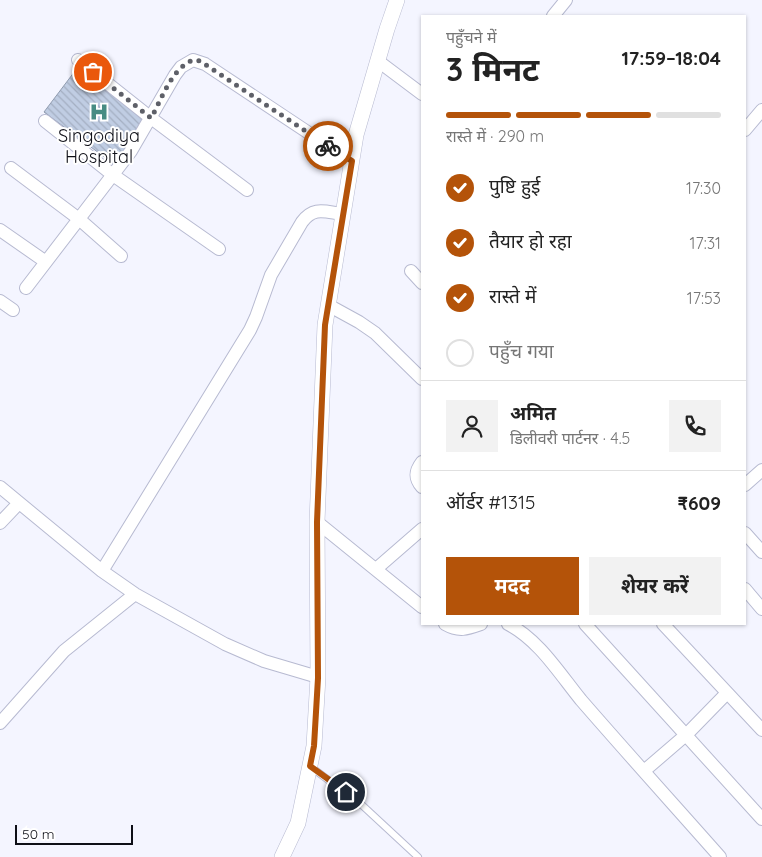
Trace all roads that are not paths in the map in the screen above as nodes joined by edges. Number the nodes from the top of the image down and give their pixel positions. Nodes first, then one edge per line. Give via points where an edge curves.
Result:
1 (398, 0) edge
2 (566, 0) edge
3 (554, 15) edge
4 (78, 60) dead end
5 (378, 61) junction
6 (421, 93) edge
7 (762, 110) edge
8 (151, 118) junction
9 (45, 121) dead end
10 (746, 129) edge
11 (352, 161) junction
12 (11, 168) dead end
13 (113, 175) junction
14 (247, 190) dead end
15 (343, 214) junction
16 (78, 219) junction
17 (0, 230) edge
18 (219, 249) dead end
19 (122, 256) dead end
20 (46, 262) junction
21 (411, 271) dead end
22 (421, 282) edge
23 (26, 288) dead end
24 (0, 301) edge
25 (328, 305) junction
26 (13, 310) dead end
27 (421, 378) edge
28 (421, 464) edge
29 (762, 470) edge
30 (746, 484) edge
31 (421, 486) edge
32 (0, 487) edge
33 (19, 503) junction
34 (317, 522) junction
35 (0, 523) edge
36 (421, 530) edge
37 (746, 534) edge
38 (762, 552) edge
39 (376, 569) junction
40 (102, 571) junction
41 (746, 591) edge
42 (135, 594) junction
43 (421, 606) edge
44 (762, 608) edge
45 (447, 625) edge
46 (478, 625) edge
47 (510, 625) edge
48 (587, 625) edge
49 (663, 625) edge
50 (318, 678) junction
51 (727, 694) junction
52 (0, 723) edge
53 (762, 730) edge
54 (687, 734) junction
55 (310, 766) junction
56 (644, 771) junction
57 (762, 819) edge
58 (282, 857) edge
59 (418, 857) edge
60 (720, 857) edge

1 - 5 street
2 - 3 street
4 - 8 street
5 - 6 street
5 - 11 street via 356,135
7 - 10 street
8 - 11 street via 181,67 193,60 200,61
8 - 13 street
8 - 14 street
9 - 13 street
11 - 15 street
12 - 16 street
13 - 16 street
13 - 18 street
15 - 25 street
15 - 40 street via 314,211 302,222 271,275 250,330
16 - 19 street
16 - 20 street
17 - 20 street
20 - 23 street
21 - 22 street
24 - 26 street
25 - 27 street via 375,333
25 - 34 street
28 - 31 street via 416,475
29 - 30 street
32 - 33 street
33 - 35 street
33 - 40 street
34 - 39 street
34 - 50 street
36 - 39 street
37 - 38 street
39 - 43 street
40 - 42 street
41 - 44 street
42 - 50 street via 226,644 264,661
42 - 52 street via 64,651
45 - 46 street via 462,630
47 - 56 street via 538,647
48 - 54 street
49 - 51 street
50 - 55 street
51 - 53 street
51 - 54 street
54 - 56 street
54 - 57 street
55 - 58 street via 298,823
55 - 59 lane via 363,806
56 - 60 street

